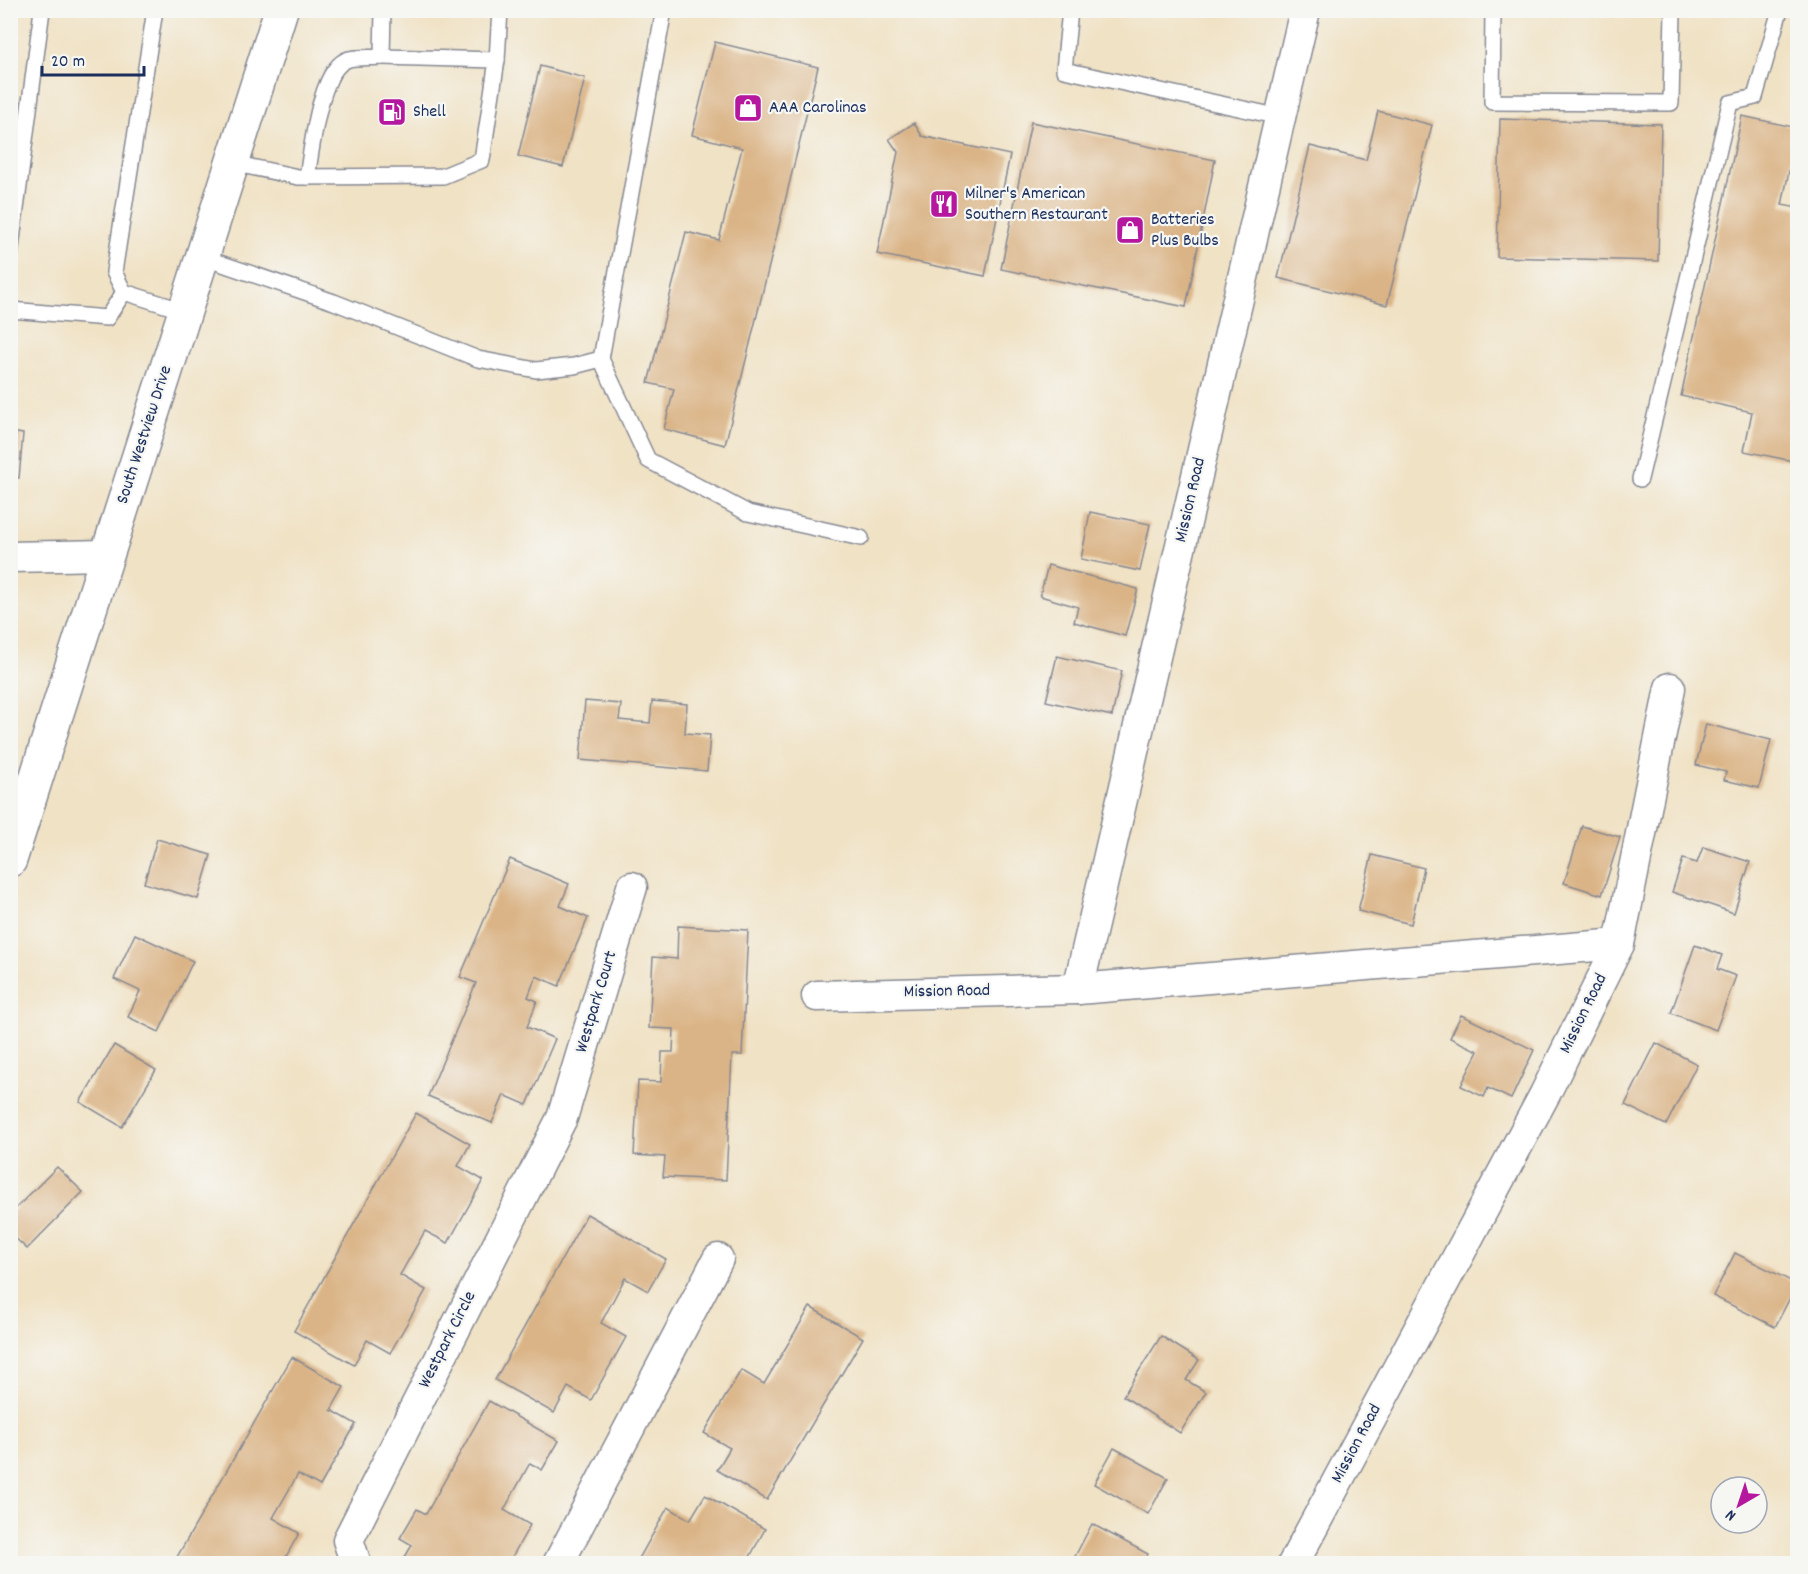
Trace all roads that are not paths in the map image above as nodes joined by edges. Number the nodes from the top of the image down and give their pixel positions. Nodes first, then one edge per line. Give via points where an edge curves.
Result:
1 (42, 10) edge
2 (155, 10) edge
3 (281, 10) edge
4 (383, 10) edge
5 (500, 10) edge
6 (664, 10) edge
7 (1070, 10) edge
8 (1305, 10) edge
9 (1494, 10) edge
10 (1673, 10) edge
11 (1780, 10) edge
12 (382, 57) junction
13 (497, 60) junction
14 (1280, 117) junction
15 (232, 163) junction
16 (307, 177) junction
17 (10, 255) edge
18 (202, 257) junction
19 (124, 292) junction
20 (10, 310) edge
21 (184, 311) junction
22 (601, 359) junction
23 (1640, 479) dead end
24 (861, 538) dead end
25 (107, 555) junction
26 (10, 557) edge
27 (1670, 688) dead end
28 (10, 860) edge
29 (632, 887) dead end
30 (1618, 944) junction
31 (1077, 989) junction
32 (817, 996) dead end
33 (562, 1118) joint
34 (718, 1258) dead end
35 (356, 1563) edge
36 (558, 1563) edge
37 (1293, 1563) edge

1 - 17 lane
2 - 19 lane via 114,273
3 - 15 street, South Westview Drive
4 - 12 lane
5 - 13 lane
6 - 22 lane
7 - 14 lane via 1064,70
8 - 14 street, Mission Road
9 - 10 lane via 1492,102 1647,103 1671,103
11 - 23 lane via 1755,97 1730,102
12 - 13 lane
12 - 16 lane via 347,59 331,73 323,94
13 - 16 lane via 482,160 443,176
14 - 31 street, Mission Road
15 - 16 lane
15 - 18 street, South Westview Drive
18 - 21 street, South Westview Drive
18 - 22 lane via 334,302 478,359 536,370
19 - 20 lane via 106,318
19 - 21 lane
21 - 25 street, South Westview Drive
22 - 24 lane via 648,460 748,513
25 - 26 street
25 - 28 street, South Westview Drive
27 - 30 street
29 - 33 street, Westpark Court
30 - 31 street, Mission Road
30 - 37 street, Mission Road via 1545,1094
31 - 32 street, Mission Road
33 - 35 street, Westpark Circle via 348,1540
34 - 36 street

